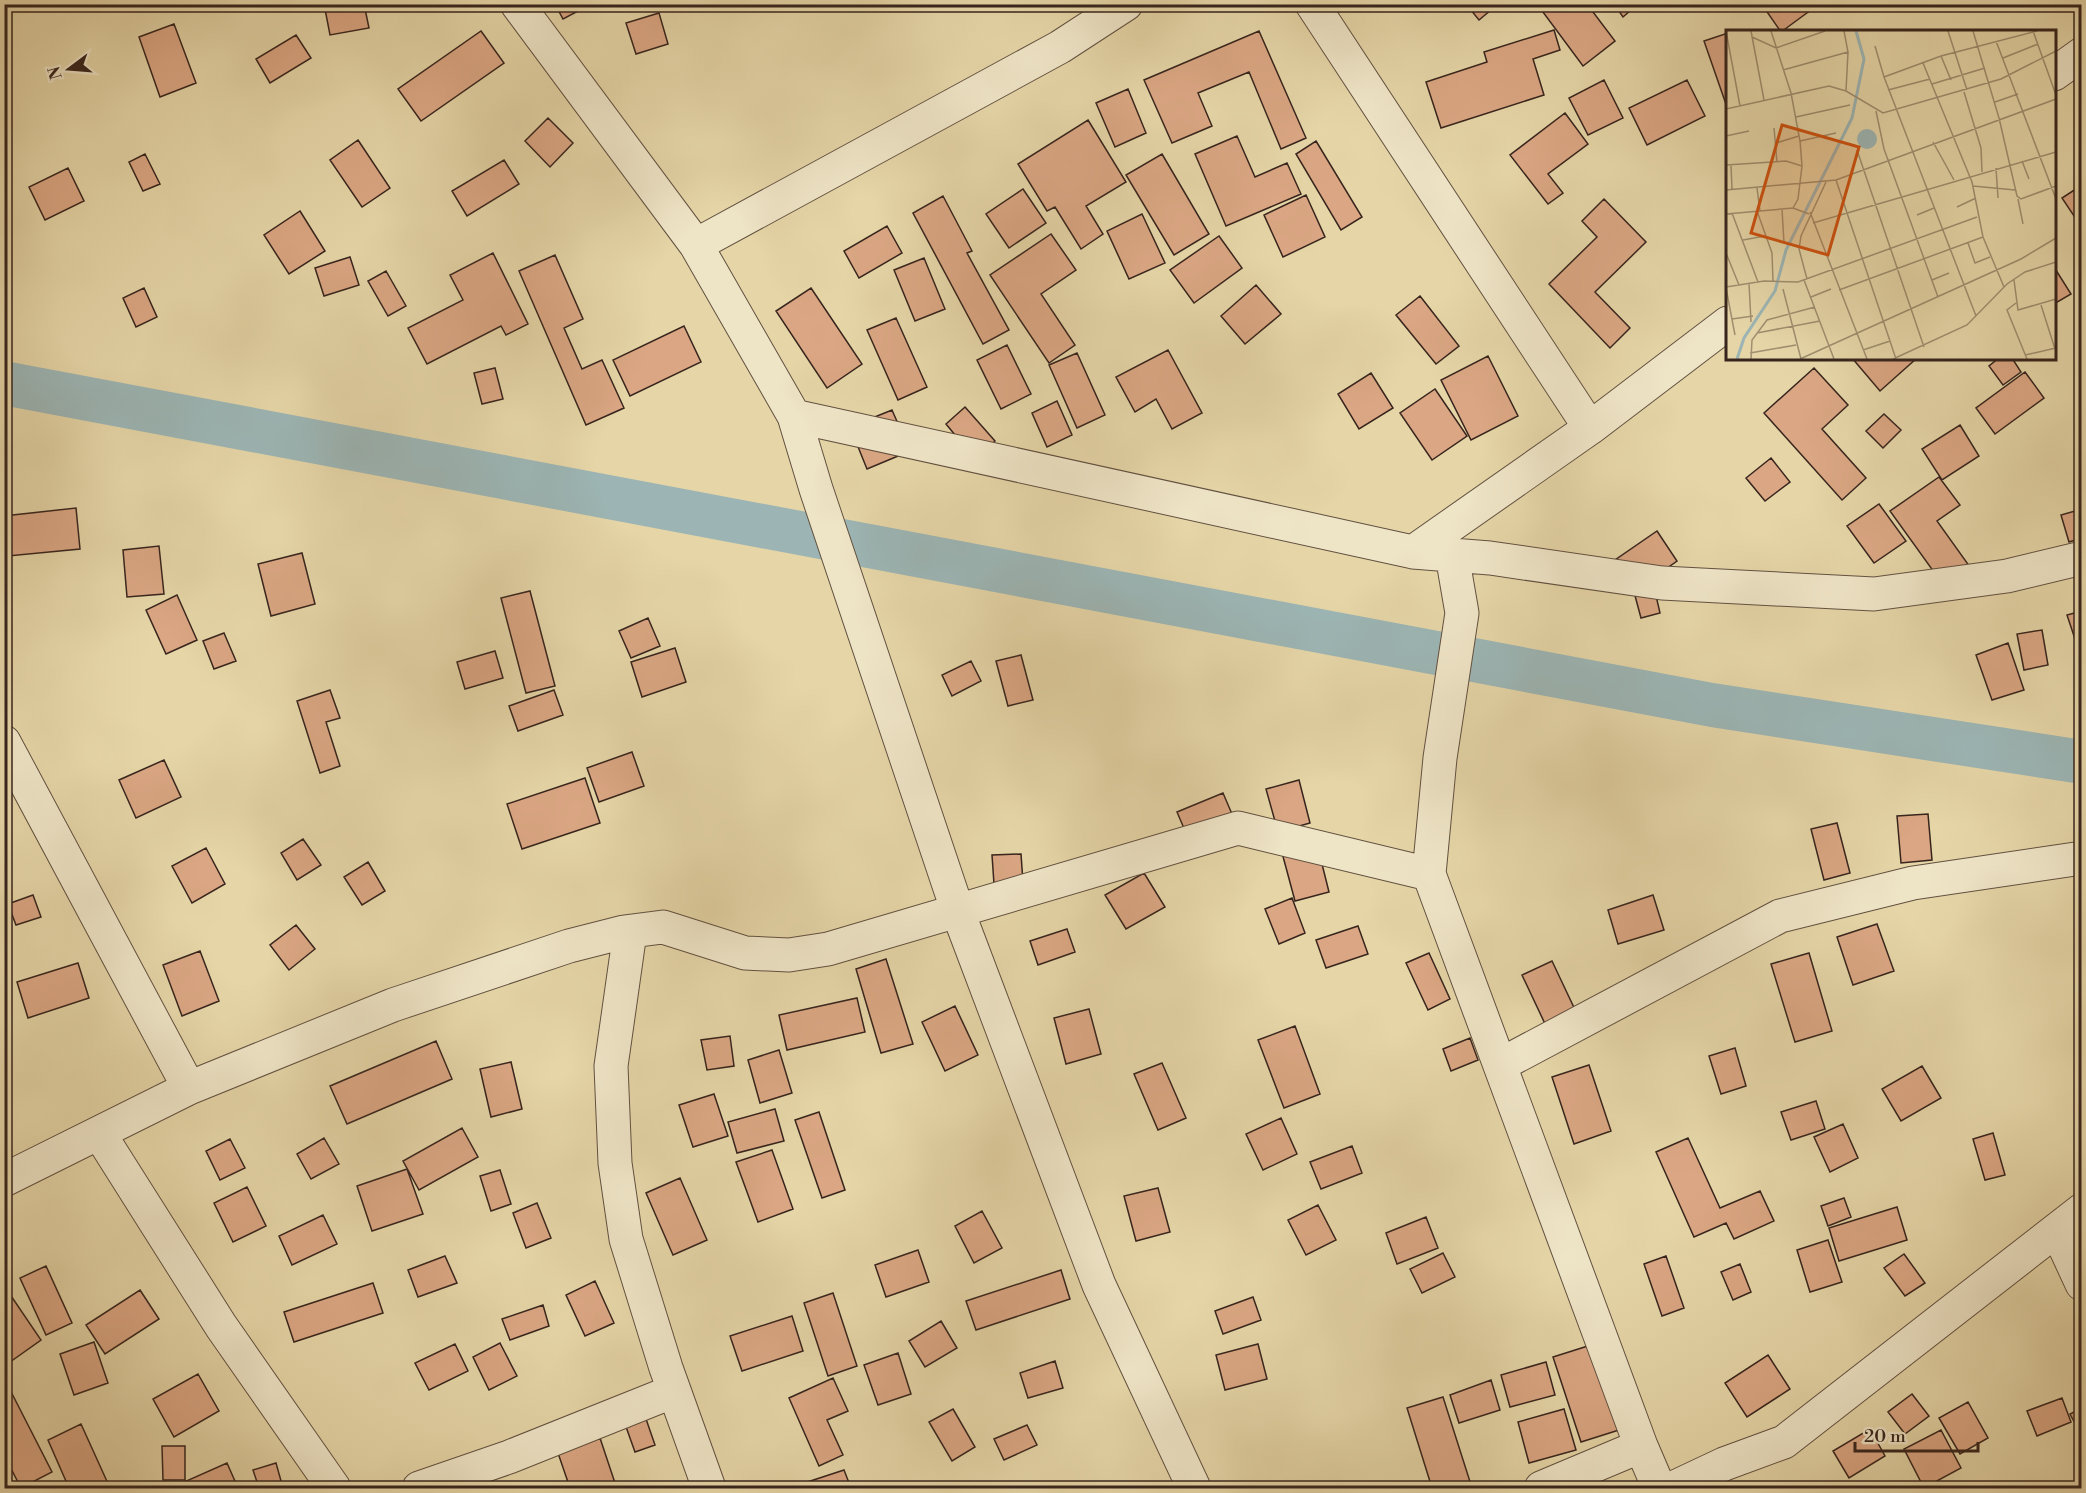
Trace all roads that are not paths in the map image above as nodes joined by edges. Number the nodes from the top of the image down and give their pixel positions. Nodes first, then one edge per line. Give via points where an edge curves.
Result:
1 (517, 4) edge
2 (1126, 4) edge
3 (1312, 4) edge
4 (2082, 54) edge
5 (2056, 73) edge
6 (696, 245) junction
7 (1726, 325) edge
8 (794, 416) junction
9 (1590, 428) junction
10 (1413, 552) junction
11 (1452, 555) junction
12 (2082, 558) edge
13 (4, 742) edge
14 (2082, 858) edge
15 (1429, 874) junction
16 (958, 912) junction
17 (630, 932) junction
18 (1500, 1065) junction
19 (189, 1088) junction
20 (99, 1132) junction
21 (4, 1180) edge
22 (2082, 1210) edge
23 (2057, 1230) junction
24 (2082, 1284) edge
25 (674, 1391) junction
26 (1641, 1446) junction
27 (334, 1488) edge
28 (419, 1488) edge
29 (709, 1488) edge
30 (1194, 1488) edge
31 (1541, 1488) edge
32 (1659, 1488) edge
33 (1673, 1488) edge

1 - 6 street
2 - 6 street via 1060,47
3 - 9 street
4 - 5 street
6 - 8 street
7 - 9 street
8 - 10 street
8 - 16 street
9 - 10 street
10 - 11 street
11 - 12 street via 1662,583 1874,594 2007,576
11 - 15 street via 1462,613 1440,759
13 - 19 street
14 - 18 street via 1913,883 1780,916
15 - 16 street via 1238,828
15 - 18 street
16 - 17 street via 828,949 789,956 745,953 663,927
16 - 30 street via 1099,1285
17 - 19 street via 569,946 393,1005
17 - 25 street via 611,1066 615,1163 626,1239
18 - 26 street
19 - 20 street
20 - 21 street
20 - 27 street via 221,1326
22 - 23 street
23 - 24 street
23 - 33 street via 1784,1442
25 - 28 street via 509,1457
25 - 29 street
26 - 31 street
26 - 32 street

